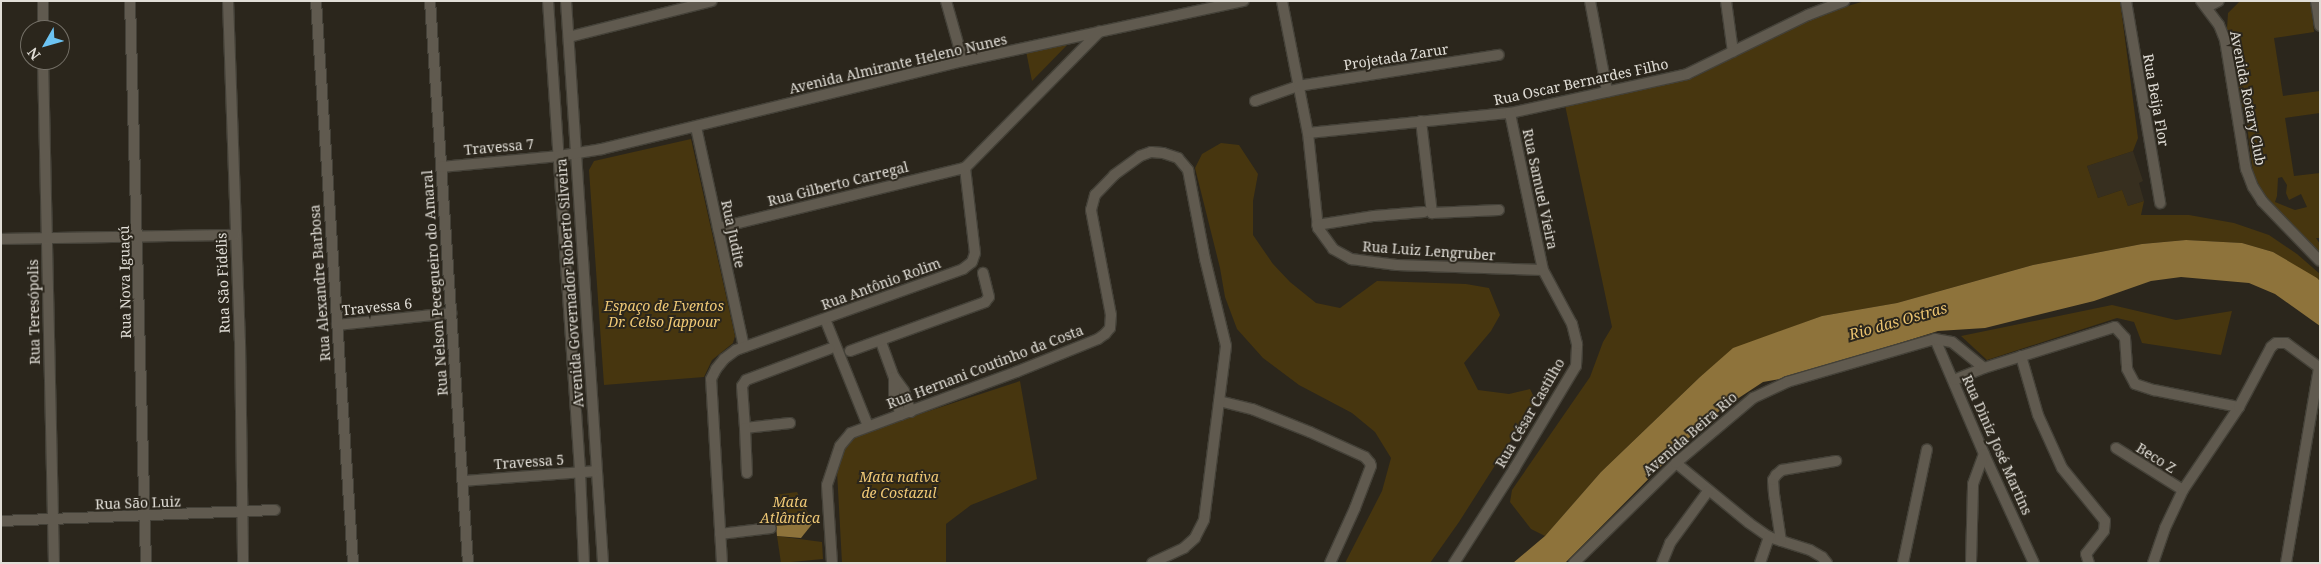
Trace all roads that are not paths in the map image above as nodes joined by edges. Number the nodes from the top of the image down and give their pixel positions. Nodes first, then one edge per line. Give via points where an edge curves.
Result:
1 (43, 1) edge
2 (130, 1) edge
3 (228, 1) edge
4 (316, 1) edge
5 (430, 1) edge
6 (548, 1) edge
7 (566, 1) edge
8 (712, 1) edge
9 (946, 1) edge
10 (1244, 1) edge
11 (1282, 1) edge
12 (1590, 1) edge
13 (1726, 1) edge
14 (1844, 1) edge
15 (2126, 1) edge
16 (2219, 1) edge
17 (2316, 1) edge
18 (2204, 4) edge
19 (43, 20) edge
20 (2320, 26) edge
21 (1100, 31) junction
22 (569, 37) junction
23 (1734, 52) junction
24 (1499, 55) dead end
25 (963, 61) junction
26 (44, 70) edge
27 (1298, 86) junction
28 (1607, 92) junction
29 (1255, 101) dead end
30 (1510, 113) junction
31 (1422, 121) junction
32 (696, 127) junction
33 (1308, 133) junction
34 (575, 154) junction
35 (559, 156) junction
36 (441, 167) junction
37 (966, 168) junction
38 (2160, 203) dead end
39 (1499, 210) dead end
40 (1424, 212) dead end
41 (1317, 225) junction
42 (718, 228) junction
43 (138, 235) junction
44 (235, 235) junction
45 (46, 238) junction
46 (1, 239) edge
47 (2320, 261) edge
48 (1543, 270) junction
49 (983, 273) dead end
50 (451, 313) junction
51 (825, 319) junction
52 (337, 326) junction
53 (1935, 339) junction
54 (880, 342) junction
55 (744, 347) junction
56 (829, 349) dead end
57 (850, 351) dead end
58 (2021, 356) junction
59 (2319, 367) edge
60 (1984, 368) junction
61 (1954, 380) junction
62 (1219, 402) junction
63 (2239, 407) junction
64 (906, 413) junction
65 (790, 423) dead end
66 (868, 426) junction
67 (745, 428) junction
68 (2116, 448) dead end
69 (1927, 449) dead end
70 (1984, 454) junction
71 (1676, 462) junction
72 (1836, 462) dead end
73 (596, 471) junction
74 (580, 472) junction
75 (747, 473) dead end
76 (463, 481) junction
77 (2183, 490) junction
78 (1708, 491) junction
79 (276, 510) dead end
80 (241, 512) junction
81 (144, 516) junction
82 (53, 520) junction
83 (1, 521) edge
84 (771, 528) dead end
85 (720, 534) junction
86 (1769, 537) junction
87 (1781, 541) junction
88 (54, 563) edge
89 (146, 563) edge
90 (244, 563) edge
91 (353, 563) edge
92 (468, 563) edge
93 (584, 563) edge
94 (603, 563) edge
95 (722, 563) edge
96 (832, 563) edge
97 (1152, 563) edge
98 (1330, 563) edge
99 (1454, 563) edge
100 (1574, 563) edge
101 (1662, 563) edge
102 (1760, 563) edge
103 (1827, 563) edge
104 (1903, 563) edge
105 (1971, 563) edge
106 (2034, 563) edge
107 (2089, 563) edge
108 (2153, 563) edge
109 (2286, 563) edge

1 - 19 street
2 - 43 street, Rua Nova Iguaçú
3 - 44 street, Rua São Fidélis
4 - 52 street, Rua Alexandre Barbosa
5 - 36 street, Rua Nelson Pecegueiro do Amaral
6 - 35 street, Avenida Governador Roberto Silveira
7 - 22 street, Avenida Governador Roberto Silveira
8 - 22 street
9 - 25 street
10 - 21 street, Avenida Almirante Heleno Nunes
11 - 27 street, Rua Luiz Lengruber
12 - 28 street
13 - 23 street
14 - 23 street, Rua Oscar Bernardes Filho
15 - 38 street, Rua Beija Flor
16 - 18 street
17 - 20 street
18 - 47 street, Avenida Rotary Club via 2225,40 2246,169 2253,187 2262,201
21 - 25 street, Avenida Almirante Heleno Nunes
21 - 37 street
22 - 34 street, Avenida Governador Roberto Silveira
23 - 28 street, Rua Oscar Bernardes Filho via 1687,74
24 - 27 street, Projetada Zarur
25 - 32 street, Avenida Almirante Heleno Nunes
26 - 45 street, Rua Teresópolis
27 - 29 street, Projetada Zarur
27 - 33 street, Rua Luiz Lengruber
28 - 30 street, Rua Oscar Bernardes Filho
30 - 31 street, Rua Oscar Bernardes Filho
30 - 48 street, Rua Samuel Vieira
31 - 33 street, Rua Oscar Bernardes Filho
31 - 39 street via 1432,213
32 - 34 street, Avenida Almirante Heleno Nunes
32 - 42 street, Rua Judite
33 - 41 street, Rua Luiz Lengruber
34 - 35 street, Avenida Almirante Heleno Nunes
34 - 73 street, Avenida Governador Roberto Silveira
35 - 36 street, Travessa 7
35 - 74 street, Avenida Governador Roberto Silveira
36 - 50 street, Rua Nelson Pecegueiro do Amaral
37 - 42 street, Rua Gilberto Carregal
37 - 51 street, Rua Antônio Rolim via 975,253 972,262 963,269
40 - 41 street
41 - 48 street, Rua Luiz Lengruber via 1324,240 1351,260 1433,268
42 - 55 street, Rua Judite
43 - 44 street
43 - 45 street
43 - 81 street, Rua Nova Iguaçú
44 - 80 street, Rua São Fidélis via 240,341
45 - 46 street
45 - 82 street, Rua Teresópolis
48 - 99 street, Rua César Castilho via 1572,324 1577,344 1576,366
49 - 54 street via 989,297 985,302
50 - 52 street, Travessa 6
50 - 76 street, Rua Nelson Pecegueiro do Amaral
51 - 55 street, Rua Antônio Rolim
51 - 66 street
52 - 91 street, Rua Alexandre Barbosa
53 - 60 street via 1952,342
53 - 61 street, Rua Diniz José Martins
53 - 71 street, Avenida Beira Rio via 1787,382 1753,398
54 - 57 street
54 - 64 street via 894,377 904,391
55 - 85 street, Rua Antônio Rolim via 724,359 711,380
56 - 67 street via 746,380 741,393
58 - 60 street
58 - 63 street via 2115,327 2125,338 2127,368 2136,384
58 - 107 street via 2038,416 2062,468 2104,521 2104,531 2086,554
59 - 63 street via 2286,343 2276,343
59 - 109 street
60 - 61 street
61 - 70 street, Rua Diniz José Martins
62 - 64 street, Rua Hernani Coutinho da Costa via 1226,346 1188,170 1178,158 1151,152 1114,175 1095,195 1090,210 1110,315 1110,328 1105,334
62 - 97 street, Rua Hernani Coutinho da Costa via 1204,520 1195,538 1184,548
62 - 98 street via 1252,409 1310,432 1364,456 1370,463 1355,508
63 - 77 street
64 - 66 street, Rua Hernani Coutinho da Costa
65 - 67 street
66 - 96 street, Rua Hernani Coutinho da Costa via 851,433 840,446 827,485
67 - 75 street
68 - 77 street, Beco Z
69 - 104 street
70 - 105 street via 1973,484
70 - 106 street, Rua Diniz José Martins
71 - 78 street
71 - 100 street, Avenida Beira Rio
72 - 87 street via 1782,470 1776,475 1774,494
73 - 74 street, Travessa 5
73 - 94 street, Avenida Governador Roberto Silveira
74 - 76 street, Travessa 5
74 - 93 street, Avenida Governador Roberto Silveira
76 - 92 street, Rua Nelson Pecegueiro do Amaral
77 - 108 street
78 - 86 street
78 - 101 street via 1670,543
79 - 80 street, Rua São Luiz
80 - 81 street, Rua São Luiz
80 - 90 street, Rua São Fidélis
81 - 82 street, Rua São Luiz
81 - 89 street, Rua Nova Iguaçú
82 - 83 street, Rua São Luiz
82 - 88 street, Rua Teresópolis
84 - 85 street
85 - 95 street, Rua Antônio Rolim
86 - 87 street
86 - 102 street
87 - 103 street via 1810,550

